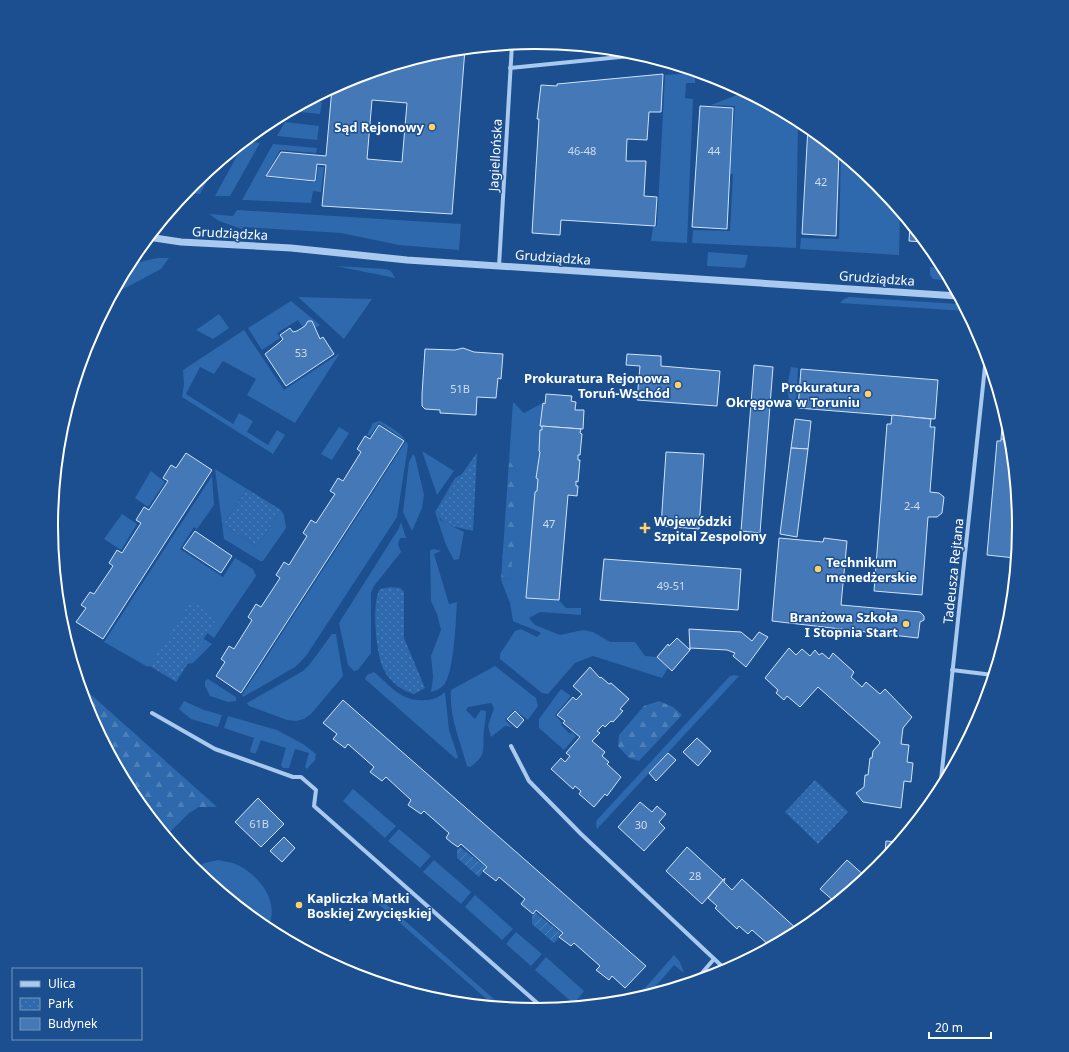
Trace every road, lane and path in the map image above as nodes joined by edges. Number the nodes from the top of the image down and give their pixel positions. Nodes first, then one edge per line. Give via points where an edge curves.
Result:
1 (512, 50) edge
2 (621, 57) edge
3 (510, 68) junction
4 (154, 239) edge
5 (499, 266) junction
6 (952, 296) edge
7 (985, 369) edge
8 (952, 670) junction
9 (987, 674) edge
10 (152, 713) dead end
11 (511, 746) dead end
12 (941, 775) edge
13 (714, 959) junction
14 (721, 965) edge
15 (702, 973) edge
16 (537, 1003) edge

1 - 3 street, Jagiellońska
2 - 3 street
3 - 5 street, Jagiellońska
4 - 5 street, Grudziądzka
5 - 6 street, Grudziądzka
7 - 8 street, Tadeusza Rejtana
8 - 9 street
8 - 12 street, Tadeusza Rejtana
10 - 16 street via 215,749 293,777 301,777 316,790 314,806
11 - 13 street via 529,781 581,834 681,925
13 - 14 street
13 - 15 street

